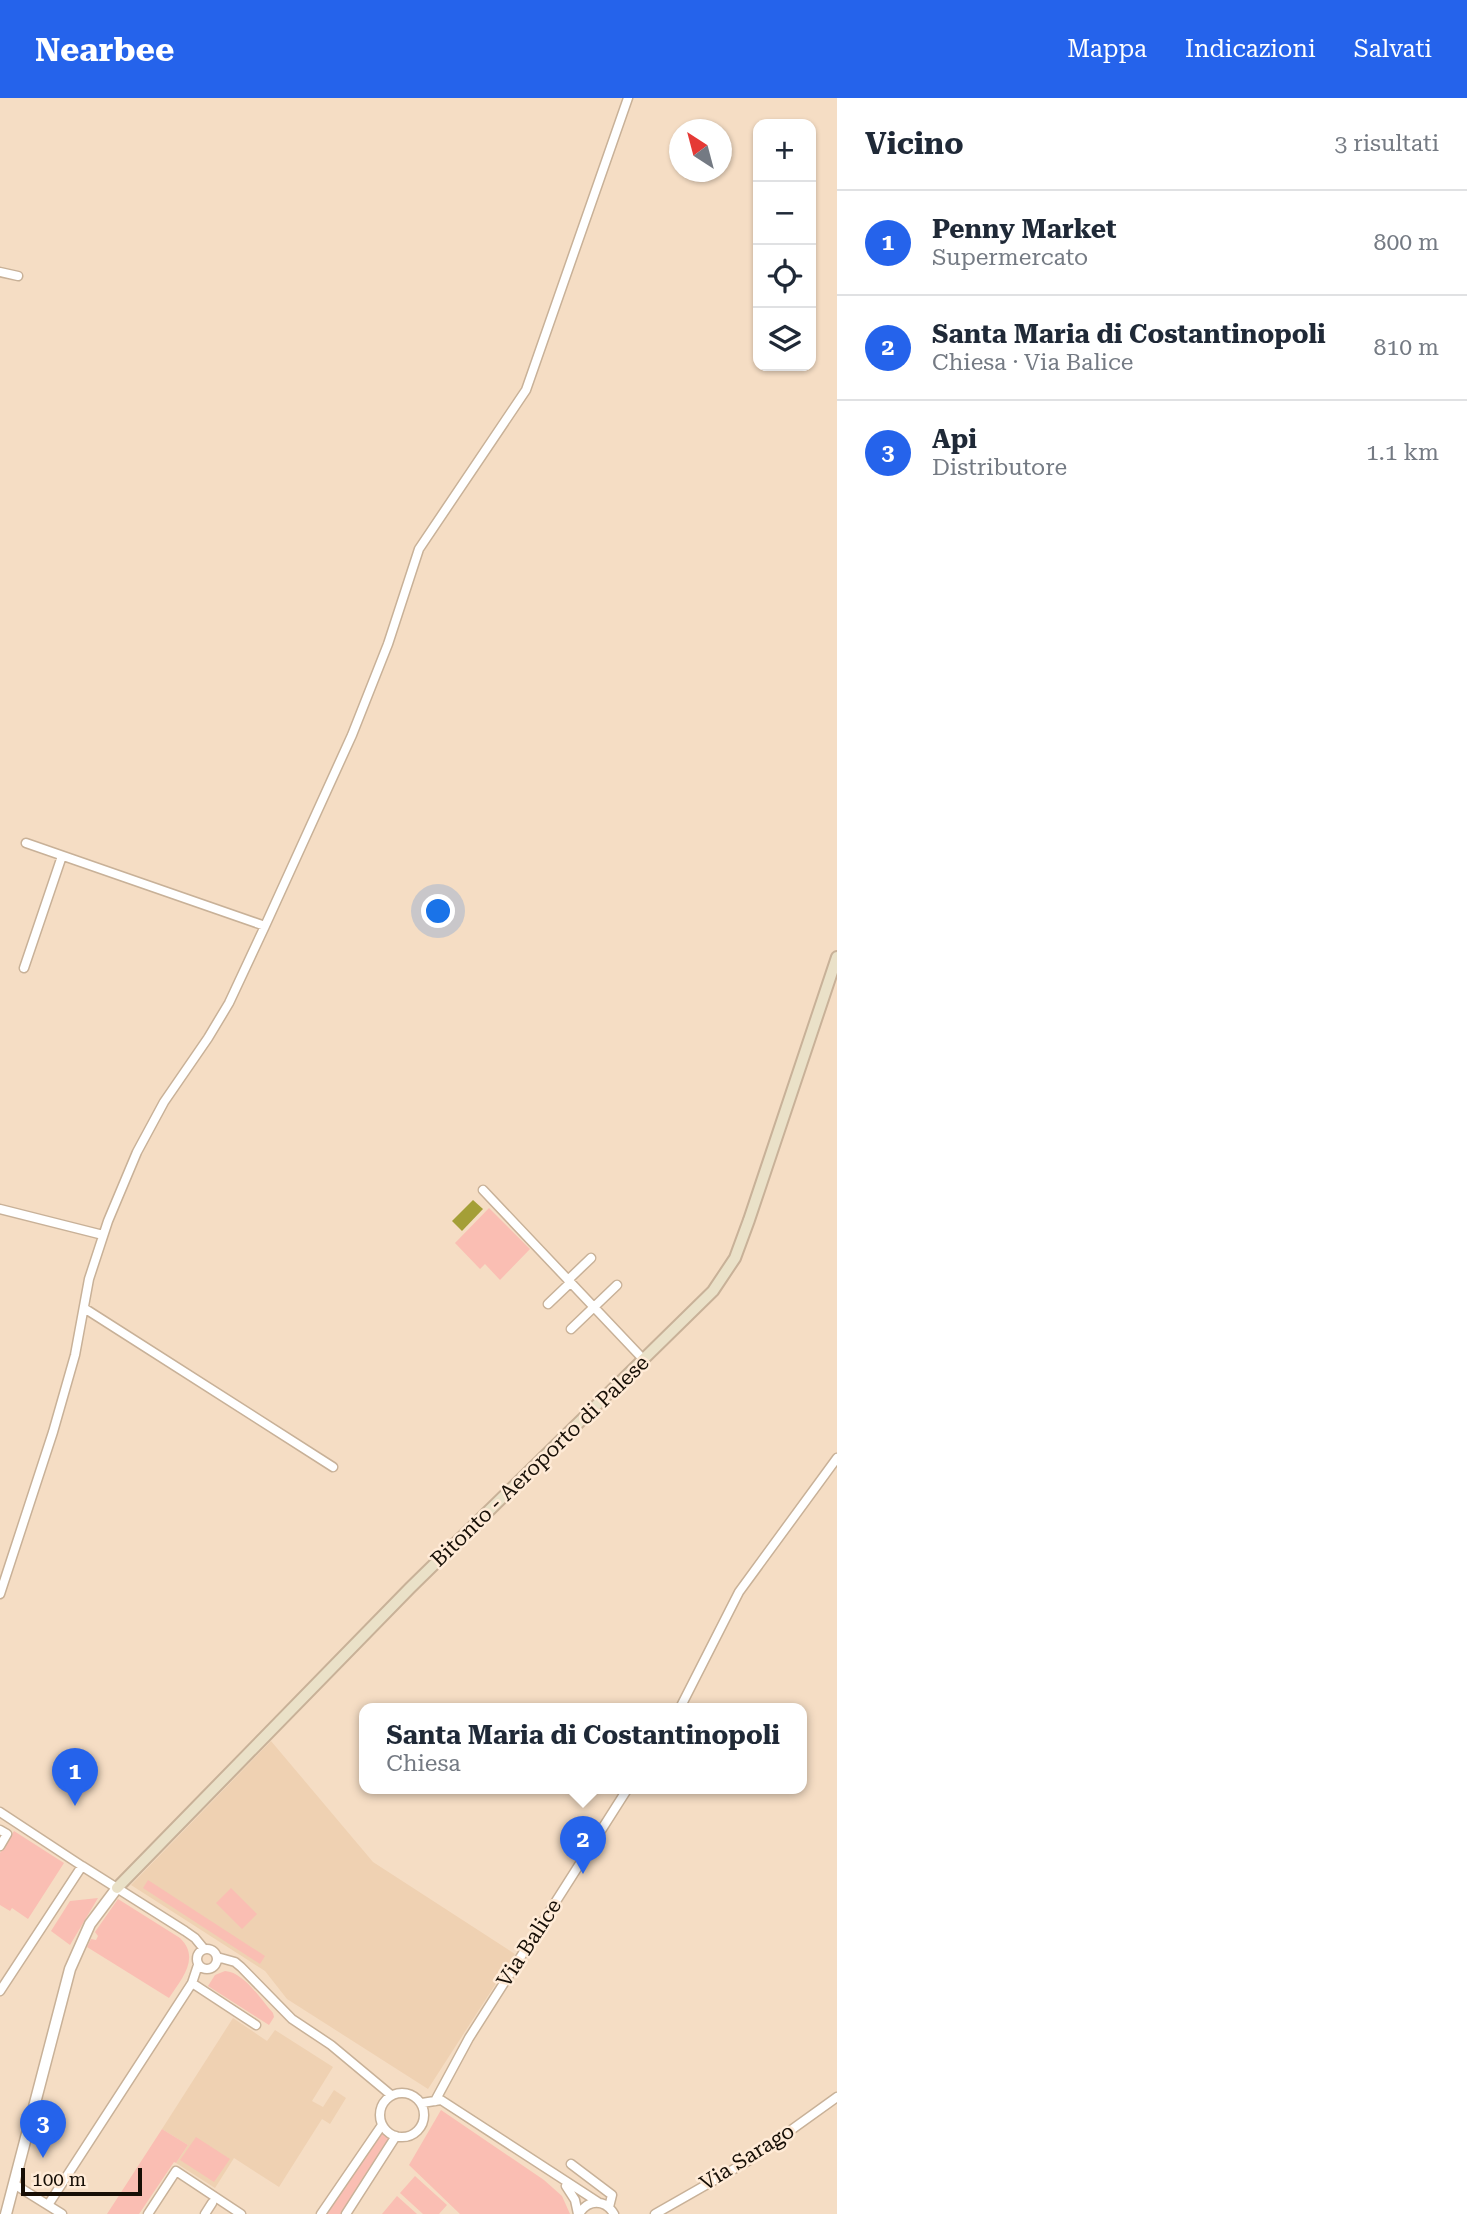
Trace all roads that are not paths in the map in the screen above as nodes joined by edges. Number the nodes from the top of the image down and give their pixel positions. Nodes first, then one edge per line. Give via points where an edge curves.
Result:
1 (628, 98) edge
2 (0, 272) edge
3 (18, 276) dead end
4 (26, 843) dead end
5 (62, 856) junction
6 (265, 926) junction
7 (837, 957) edge
8 (24, 968) dead end
9 (482, 1190) dead end
10 (0, 1209) edge
11 (103, 1235) junction
12 (591, 1258) dead end
13 (569, 1281) junction
14 (617, 1285) dead end
15 (548, 1304) dead end
16 (594, 1307) junction
17 (84, 1308) junction
18 (571, 1329) dead end
19 (644, 1360) junction
20 (837, 1458) edge
21 (333, 1467) dead end
22 (3, 1575) edge
23 (0, 1594) edge
24 (683, 1703) edge
25 (624, 1794) edge
26 (0, 1812) edge
27 (0, 1830) edge
28 (0, 1846) edge
29 (82, 1866) junction
30 (117, 1888) junction
31 (186, 1931) junction
32 (204, 1949) junction
33 (217, 1956) junction
34 (197, 1960) junction
35 (235, 1962) junction
36 (210, 1967) junction
37 (192, 1983) junction
38 (0, 1990) edge
39 (256, 2025) dead end
40 (391, 2095) junction
41 (837, 2097) edge
42 (435, 2101) junction
43 (422, 2103) dead end
44 (382, 2125) junction
45 (397, 2136) junction
46 (571, 2164) dead end
47 (562, 2181) junction
48 (14, 2184) junction
49 (597, 2202) junction
50 (212, 2203) dead end
51 (48, 2205) junction
52 (613, 2212) edge
53 (151, 2213) edge
54 (6, 2214) edge
55 (62, 2214) edge
56 (205, 2214) edge
57 (241, 2214) edge
58 (321, 2214) edge
59 (346, 2214) edge
60 (578, 2214) edge
61 (654, 2214) edge

1 - 6 street via 526,390 419,549 352,735
2 - 3 street
4 - 5 street
5 - 6 street
5 - 8 street
6 - 11 street via 229,1003 136,1152
7 - 19 main road, Bitonto - Aeroporto di Palese via 735,1258 712,1291
9 - 13 street
10 - 11 street
11 - 17 street
12 - 13 street
13 - 15 street
13 - 16 street
14 - 16 street
16 - 18 street
16 - 19 street
17 - 21 street
17 - 22 street via 53,1432
19 - 30 main road, Bitonto - Aeroporto di Palese via 410,1588
20 - 24 street via 739,1592
22 - 23 street
25 - 42 street, Via Balice via 469,2038
26 - 29 street
27 - 28 street via 7,1835
29 - 30 street
29 - 38 street
30 - 31 street
30 - 48 street via 90,1924 70,1969
31 - 32 street
31 - 34 street
32 - 33 street
32 - 34 street
33 - 35 street
33 - 36 street
34 - 36 street
34 - 37 street
35 - 36 street
35 - 40 street via 292,2019
36 - 37 street
37 - 39 street
37 - 51 street
40 - 44 street via 381,2108
40 - 45 street via 413,2096 423,2112 417,2130
41 - 61 street, Via Sarago via 748,2161
42 - 43 street
42 - 47 street via 441,2100
44 - 45 street
44 - 58 street
45 - 59 street
46 - 52 street via 612,2195
47 - 49 street
47 - 60 street
48 - 51 street
48 - 54 street
49 - 52 street
49 - 60 street
50 - 56 street
51 - 55 street
53 - 57 street via 176,2171

